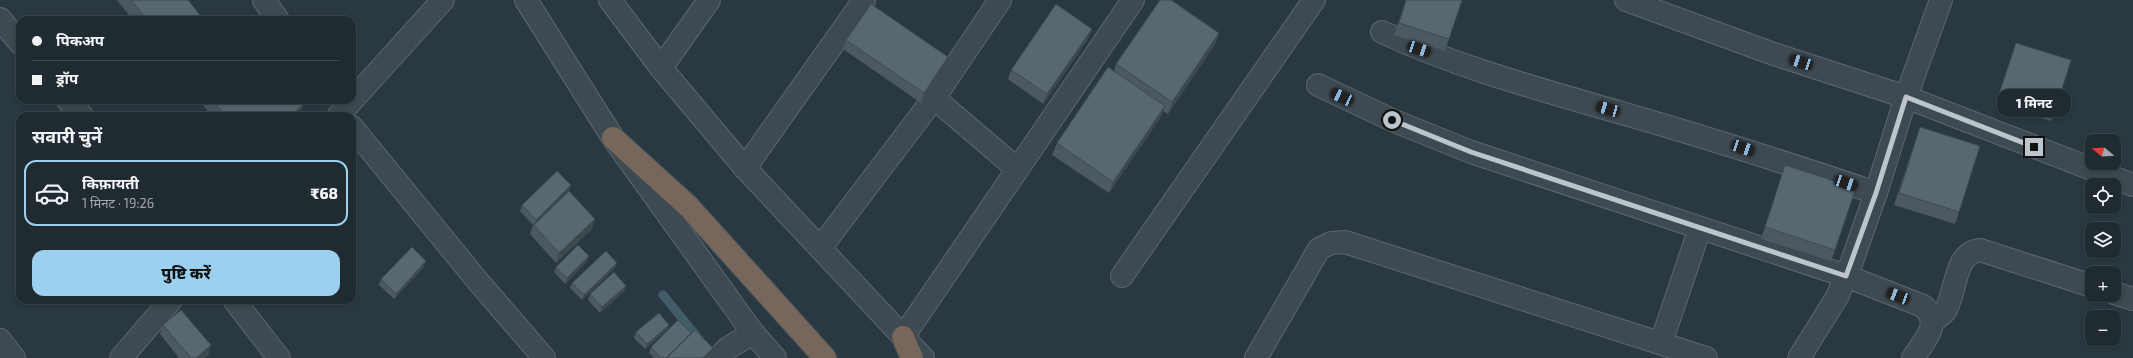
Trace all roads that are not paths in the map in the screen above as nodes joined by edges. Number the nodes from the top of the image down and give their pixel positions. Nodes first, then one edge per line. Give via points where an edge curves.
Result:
1 (264, 0) edge
2 (443, 0) edge
3 (526, 0) edge
4 (610, 0) edge
5 (709, 0) edge
6 (864, 0) edge
7 (1000, 0) edge
8 (1133, 0) edge
9 (1314, 0) edge
10 (1626, 0) edge
11 (1941, 0) edge
12 (275, 16) edge
13 (0, 19) edge
14 (1382, 32) dead end
15 (16, 38) edge
16 (661, 68) junction
17 (1318, 86) dead end
18 (356, 97) edge
19 (1906, 97) junction
20 (934, 98) junction
21 (72, 104) edge
22 (350, 104) edge
23 (78, 112) edge
24 (343, 112) edge
25 (356, 132) edge
26 (613, 138) junction
27 (745, 168) junction
28 (1017, 169) junction
29 (2133, 185) edge
30 (1876, 193) junction
31 (1700, 228) junction
32 (821, 247) junction
33 (1122, 276) dead end
34 (1846, 276) junction
35 (2085, 284) edge
36 (2121, 295) edge
37 (2133, 299) edge
38 (168, 304) edge
39 (237, 304) edge
40 (1933, 321) junction
41 (753, 333) junction
42 (903, 337) junction
43 (0, 340) edge
44 (1661, 343) junction
45 (723, 353) edge
46 (14, 358) edge
47 (121, 358) edge
48 (279, 358) edge
49 (544, 358) edge
50 (775, 358) edge
51 (825, 358) edge
52 (912, 358) edge
53 (923, 358) edge
54 (1256, 358) edge
55 (1706, 358) edge
56 (1799, 358) edge
57 (1914, 358) edge

1 - 12 street
2 - 18 street
3 - 26 street
4 - 16 street
5 - 16 street
6 - 27 street
7 - 20 street
8 - 28 street
9 - 33 street
10 - 19 street
11 - 19 street
13 - 15 street
14 - 30 street via 1419,49 1532,86 1743,148
16 - 27 street
17 - 31 street via 1471,152
19 - 29 street
19 - 30 street
20 - 28 street
20 - 32 street
21 - 23 street
22 - 24 street
25 - 49 street
26 - 41 street
26 - 51 highway via 689,206
27 - 32 street
28 - 42 street
30 - 34 street
31 - 34 street
31 - 44 street
32 - 42 street
34 - 40 street via 1923,306 1930,312
34 - 56 street via 1838,297
35 - 40 street via 1980,250 1972,251 1965,256 1944,312
36 - 37 street
38 - 47 street
39 - 48 street
40 - 57 street
41 - 45 street
41 - 50 street
42 - 52 highway
42 - 53 street
43 - 46 street
44 - 54 street via 1345,242 1331,243 1319,249
44 - 55 street

